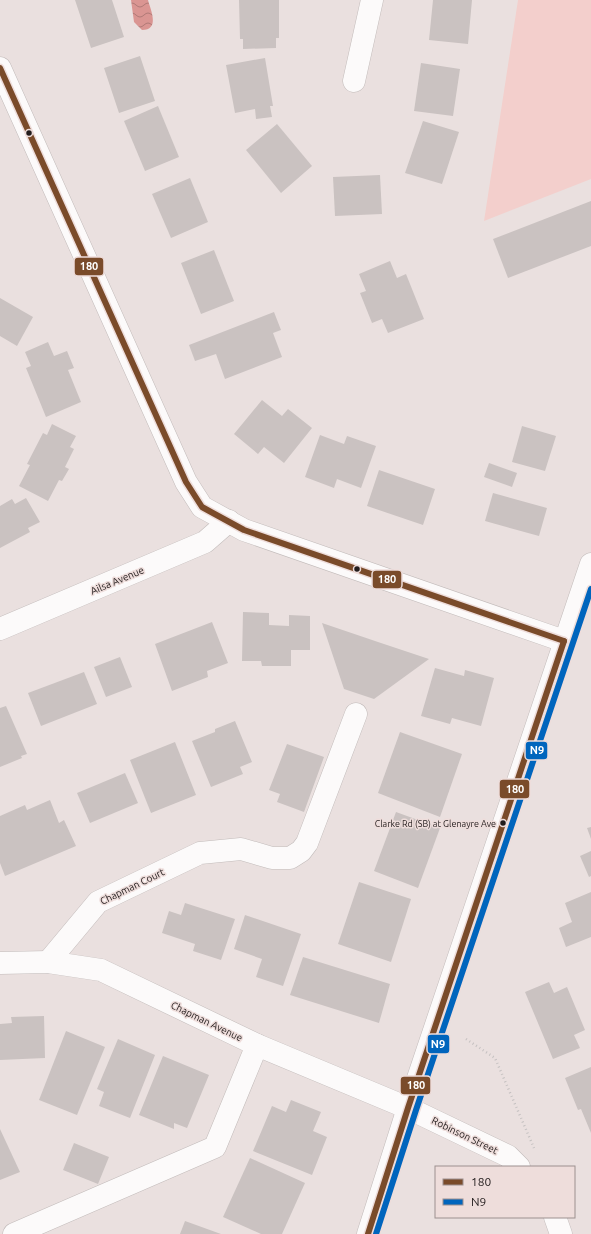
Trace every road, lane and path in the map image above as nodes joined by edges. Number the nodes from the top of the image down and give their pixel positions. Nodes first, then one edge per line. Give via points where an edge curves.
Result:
1 (372, 0) edge
2 (0, 68) edge
3 (354, 81) dead end
4 (229, 521) junction
5 (591, 564) edge
6 (0, 629) edge
7 (564, 641) junction
8 (356, 714) dead end
9 (48, 962) junction
10 (0, 963) edge
11 (466, 1039) dead end
12 (258, 1045) junction
13 (408, 1108) junction
14 (535, 1150) dead end
15 (518, 1166) edge
16 (555, 1218) edge
17 (14, 1234) edge
18 (368, 1234) edge
19 (561, 1234) edge

1 - 3 street
2 - 4 street via 186,482 202,507
4 - 6 street, Ailsa Avenue via 205,542
4 - 7 street via 244,530
5 - 7 street
7 - 13 street
8 - 9 street, Chapman Court via 307,843 301,851 290,858 278,858 240,849 200,853 98,902
9 - 10 street, Chapman Avenue
9 - 12 street, Chapman Avenue via 101,970
11 - 14 path via 496,1058
12 - 13 street, Chapman Avenue
12 - 17 street via 215,1147
13 - 15 street, Robinson Street via 508,1156
13 - 18 street
16 - 19 street

